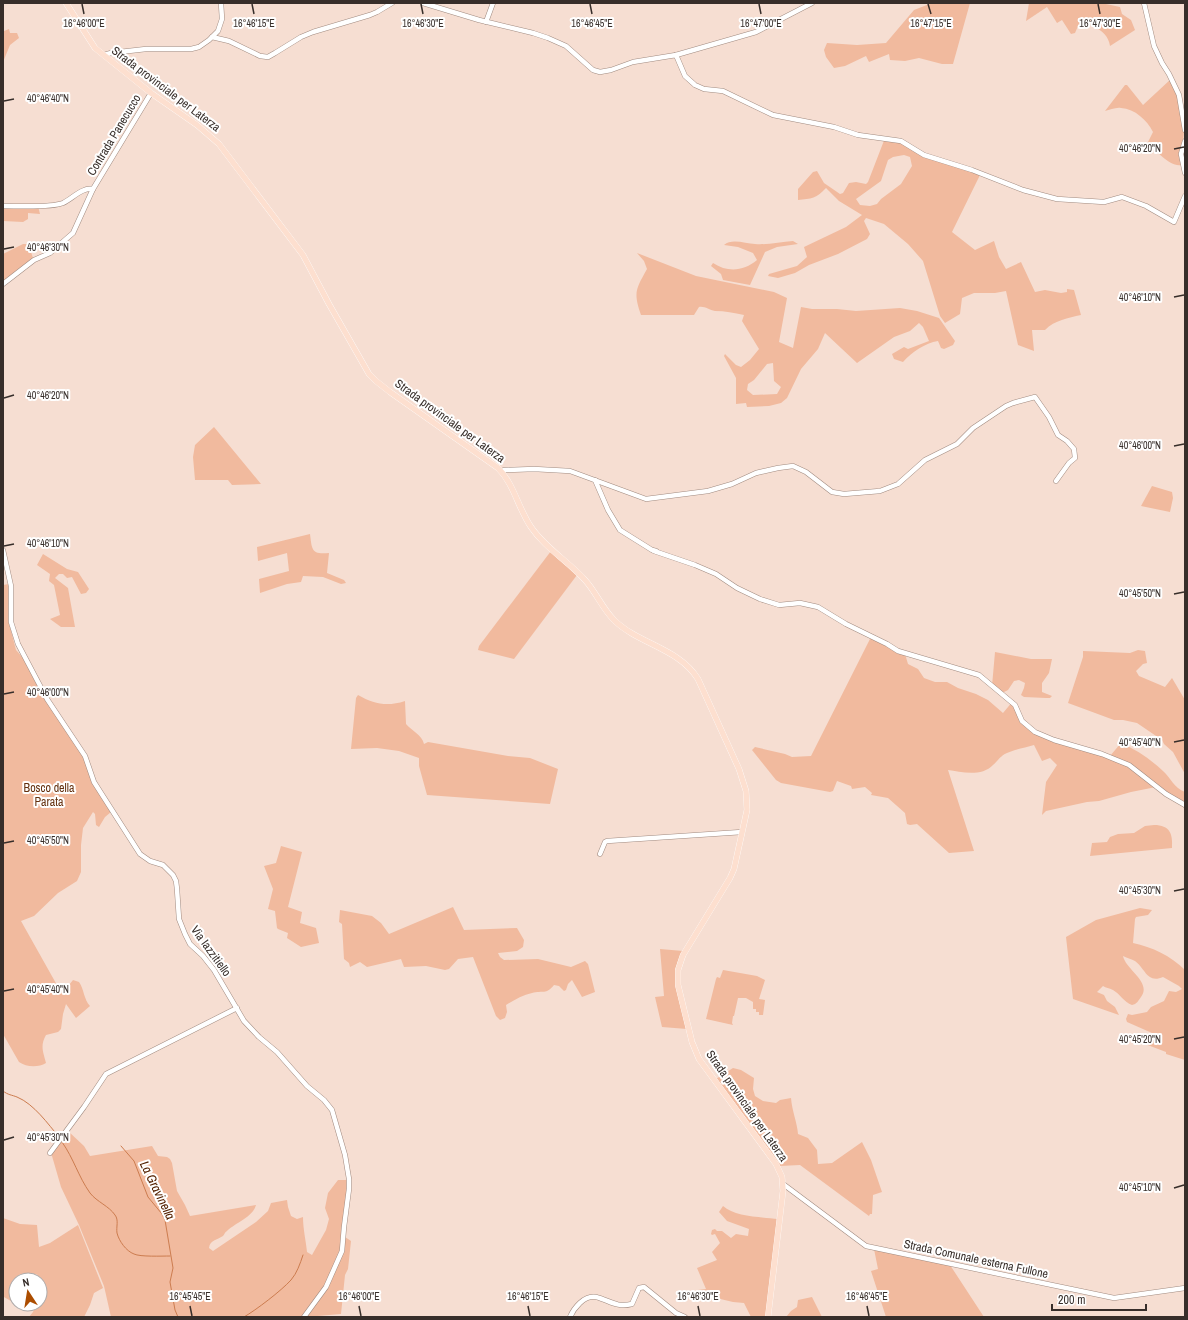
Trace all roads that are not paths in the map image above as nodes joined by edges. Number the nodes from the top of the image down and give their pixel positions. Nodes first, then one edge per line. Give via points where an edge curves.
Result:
1 (66, 3) edge
2 (221, 3) edge
3 (392, 3) edge
4 (423, 3) edge
5 (494, 3) edge
6 (812, 3) edge
7 (1144, 3) edge
8 (486, 22) junction
9 (212, 37) junction
10 (676, 54) junction
11 (104, 56) junction
12 (151, 93) junction
13 (1185, 130) edge
14 (1185, 141) edge
15 (1185, 173) edge
16 (93, 189) junction
17 (1185, 196) edge
18 (3, 206) edge
19 (3, 284) edge
20 (501, 471) junction
21 (595, 480) junction
22 (1056, 481) dead end
23 (3, 550) edge
24 (1185, 805) edge
25 (742, 832) junction
26 (600, 854) dead end
27 (237, 1008) junction
28 (50, 1153) dead end
29 (783, 1184) junction
30 (1185, 1288) edge
31 (304, 1317) edge
32 (570, 1317) edge
33 (685, 1317) edge
34 (768, 1317) edge

1 - 11 main road, Strada provinciale per Laterza via 92,44
2 - 9 street via 221,23
3 - 9 street via 370,15 301,37 268,57
4 - 8 street
5 - 8 street
6 - 10 street via 756,32
7 - 13 street via 1154,46 1179,95
8 - 10 street via 548,38 566,46 593,70 600,72
9 - 11 street via 194,49 146,49
10 - 17 street via 685,76 704,89 724,91 773,115 858,135 901,141 924,155 1023,190 1057,199 1104,202 1122,197 1146,206 1174,222
11 - 12 main road, Strada provinciale per Laterza
12 - 16 street, Contrada Panecucco
12 - 20 main road, Strada provinciale per Laterza via 198,125 219,144 302,255 373,378
14 - 15 street via 1181,156
16 - 18 street, Contrada Panecucco via 82,191 64,203 55,205
16 - 19 street via 73,233 50,253 34,260
20 - 21 street via 560,470
20 - 25 main road, Strada provinciale per Laterza via 532,528 586,582 614,620 628,631 678,658 694,672 744,782 747,804
21 - 22 street via 642,499 654,499 708,491 756,473 793,466 806,472 832,492 844,494 880,491 898,484 928,458 957,444 973,428 1006,406 1035,397 1058,435 1074,450 1075,458
21 - 24 street via 620,530 656,551 716,574 760,599 779,605 796,603 818,607 898,651 979,675 1016,706 1022,721 1035,732 1129,765 1166,794
23 - 27 street, Via Iazzitiello via 11,586 11,622 23,655 47,699 85,756 94,782 140,854 150,861 163,865 173,875 176,881 179,919 185,934 190,944 214,970
25 - 26 street via 607,841
25 - 29 main road, Strada provinciale per Laterza via 732,873 679,963 677,978 692,1042 699,1058 776,1164
27 - 28 street via 106,1074
27 - 31 street, Via Iazzitiello via 254,1032 328,1104 332,1110 344,1155 349,1189 342,1251 326,1287
29 - 30 street, Strada Comunale esterna Fullone via 866,1246 1114,1298
29 - 34 main road, Strada provinciale per Laterza
32 - 33 street via 573,1310 589,1298 595,1297 625,1306 632,1304 639,1288 644,1287 676,1313

